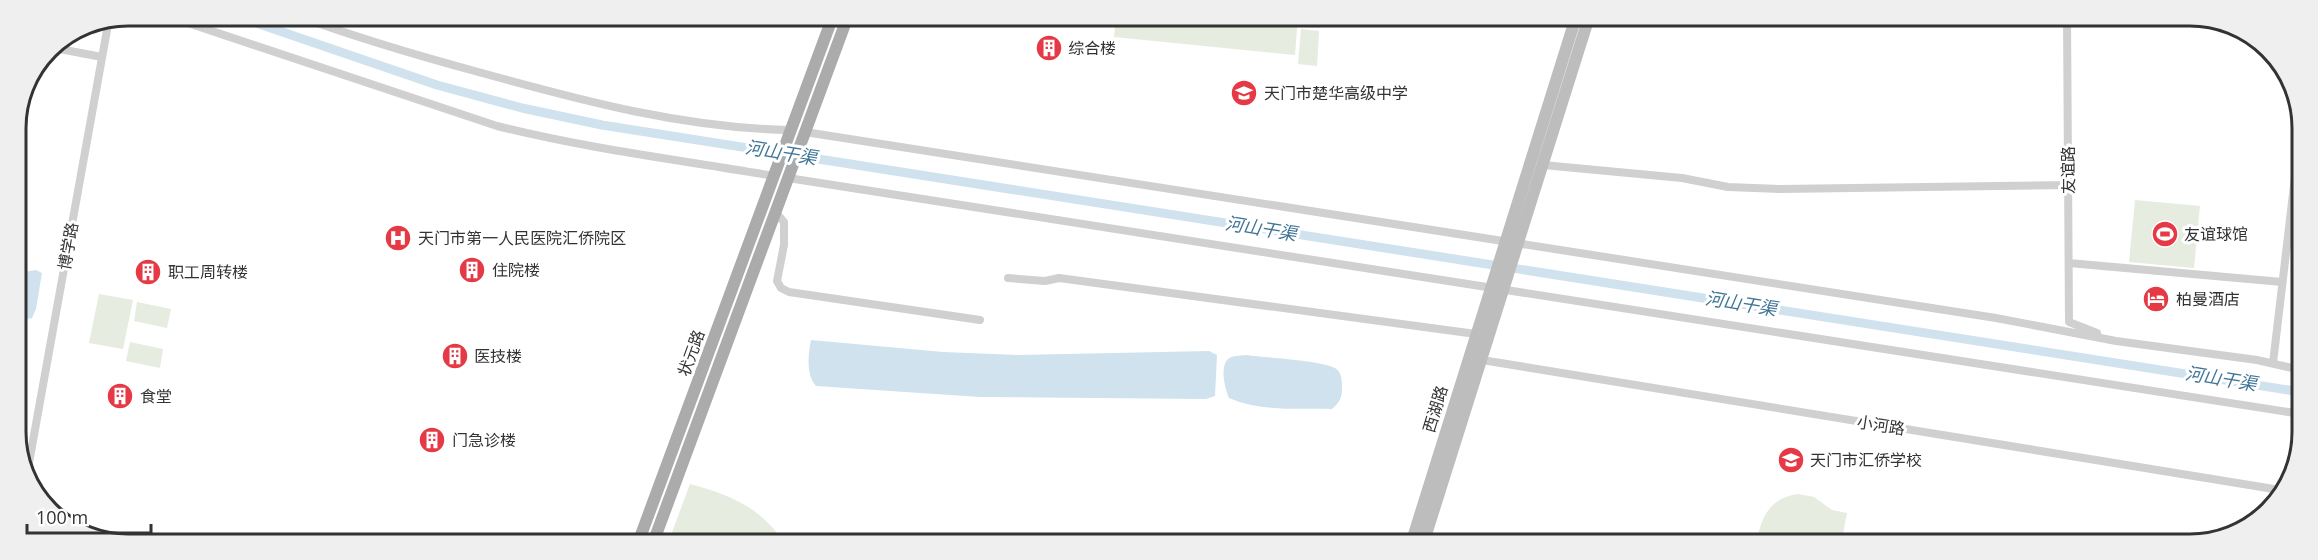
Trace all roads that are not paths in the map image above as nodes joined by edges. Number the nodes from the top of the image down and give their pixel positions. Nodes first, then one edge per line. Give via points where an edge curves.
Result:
1 (197, 26) edge
2 (327, 26) edge
3 (829, 26) edge
4 (844, 26) edge
5 (1573, 26) edge
6 (1586, 26) edge
7 (2067, 26) edge
8 (108, 27) edge
9 (62, 50) edge
10 (102, 57) junction
11 (789, 132) junction
12 (804, 134) junction
13 (1543, 165) junction
14 (774, 174) junction
15 (788, 178) junction
16 (2068, 185) junction
17 (2292, 200) edge
18 (776, 213) junction
19 (1511, 246) junction
20 (2069, 263) junction
21 (1008, 278) dead end
22 (2282, 282) junction
23 (1491, 286) junction
24 (1504, 288) junction
25 (980, 320) dead end
26 (1476, 334) junction
27 (2116, 341) junction
28 (1482, 360) junction
29 (2273, 363) junction
30 (2292, 368) edge
31 (2292, 413) edge
32 (29, 460) edge
33 (2275, 489) edge
34 (641, 534) edge
35 (655, 534) edge
36 (1414, 534) edge
37 (1426, 534) edge

1 - 14 street via 497,126 598,148
2 - 11 street via 389,48 558,95 638,113
3 - 11 main road
4 - 12 main road
5 - 19 main road
6 - 13 main road
7 - 16 street, 友谊路
8 - 10 street, 博学路
9 - 10 street
10 - 32 street, 博学路
11 - 14 main road, 状元路
12 - 15 main road, 状元路
12 - 19 street
13 - 16 street via 1682,178 1728,187 1780,189
13 - 19 main road
14 - 34 main road, 状元路
15 - 18 main road, 状元路
15 - 23 street
16 - 20 street, 友谊路
17 - 22 street
18 - 25 street via 784,222 784,245 777,275 781,288
18 - 35 main road, 状元路
19 - 23 main road, 西湖路
19 - 24 main road, 西湖路
19 - 27 street via 1996,318
20 - 22 street
20 - 27 street, 友谊路 via 2069,322
21 - 26 street via 1059,278
22 - 29 street
23 - 24 street
23 - 26 main road, 西湖路
24 - 28 main road, 西湖路
24 - 31 street
26 - 36 main road, 西湖路
27 - 29 street
28 - 33 street, 小河路
28 - 37 main road, 西湖路
29 - 30 street

